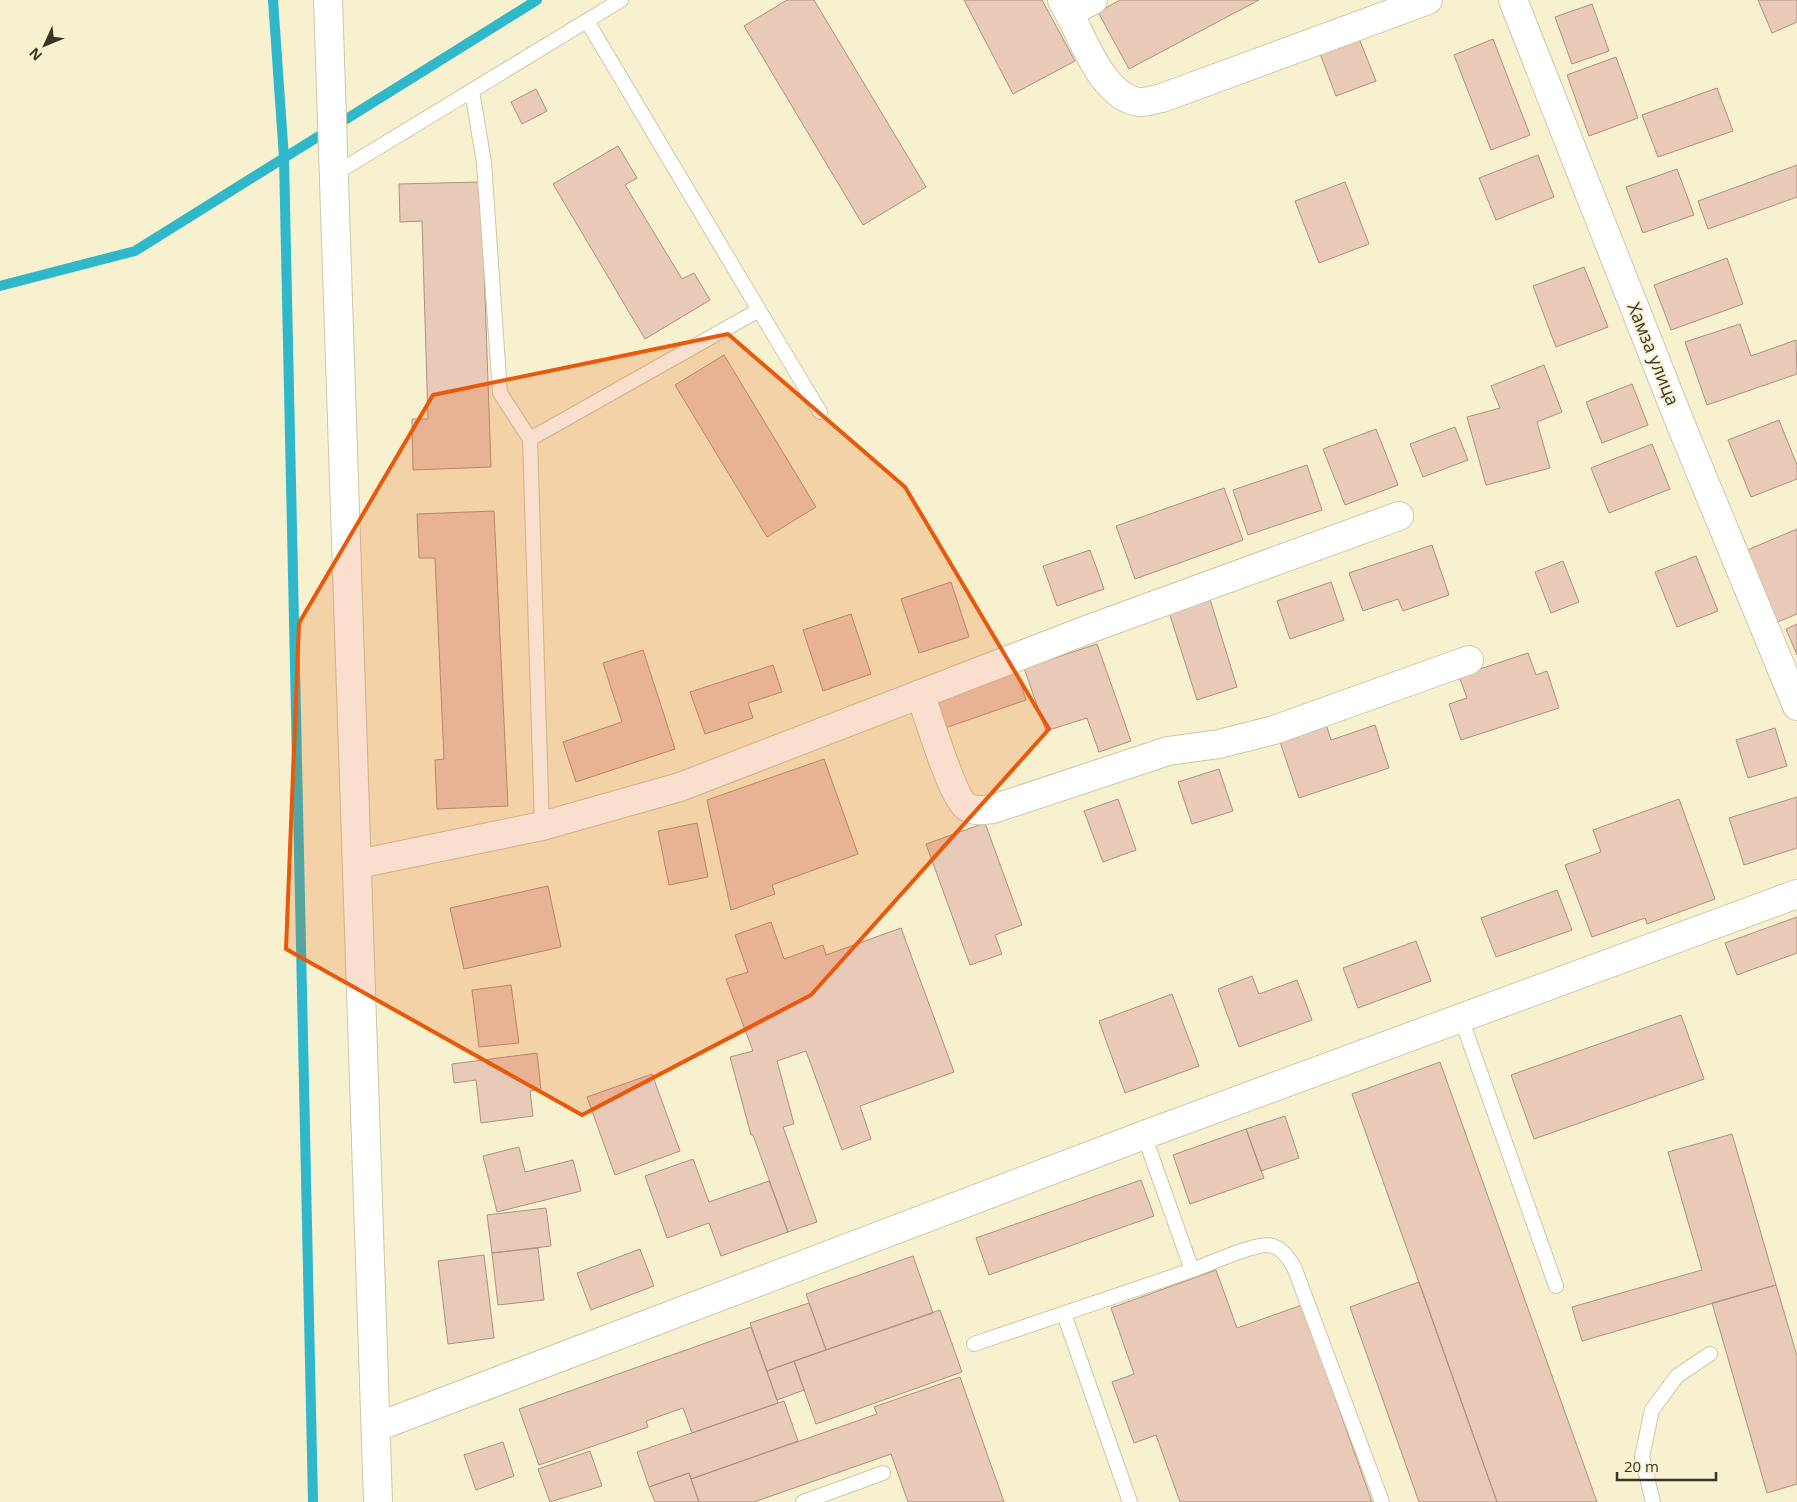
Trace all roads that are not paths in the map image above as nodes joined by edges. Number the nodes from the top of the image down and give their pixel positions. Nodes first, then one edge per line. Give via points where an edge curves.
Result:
1 (328, 0) edge
2 (621, 0) edge
3 (1093, 0) edge
4 (1428, 0) edge
5 (1513, 0) edge
6 (1065, 6) edge
7 (587, 21) junction
8 (472, 91) junction
9 (332, 164) junction
10 (759, 310) junction
11 (820, 412) dead end
12 (530, 439) junction
13 (1399, 516) dead end
14 (1469, 660) dead end
15 (920, 694) junction
16 (1797, 706) edge
17 (542, 826) junction
18 (358, 864) junction
19 (1797, 894) edge
20 (1461, 1018) junction
21 (1144, 1135) junction
22 (1192, 1270) junction
23 (1556, 1286) dead end
24 (1064, 1314) junction
25 (974, 1344) dead end
26 (1710, 1354) dead end
27 (376, 1427) junction
28 (883, 1472) dead end
29 (378, 1502) edge
30 (803, 1502) edge
31 (1130, 1502) edge
32 (1382, 1502) edge
33 (1653, 1502) edge

1 - 9 street
2 - 7 lane
3 - 6 street
4 - 6 street via 1162,98 1140,102 1117,93 1099,70
5 - 16 street, Хамза улица via 1683,430
7 - 8 lane
7 - 10 lane
8 - 9 lane
8 - 12 lane via 484,163 500,393
9 - 18 street
10 - 11 lane
10 - 12 lane
12 - 17 lane
13 - 15 street
14 - 15 street via 1274,730 1219,744 1168,750 980,811 966,807 956,793
15 - 17 street via 680,787
17 - 18 street
18 - 27 street
19 - 20 street
20 - 21 street
20 - 23 lane
21 - 22 lane
21 - 27 street
22 - 24 lane
22 - 32 lane via 1271,1244 1284,1252 1294,1267
24 - 25 lane
24 - 31 lane
26 - 33 lane via 1678,1376 1652,1410 1642,1457
27 - 29 street
28 - 30 lane

